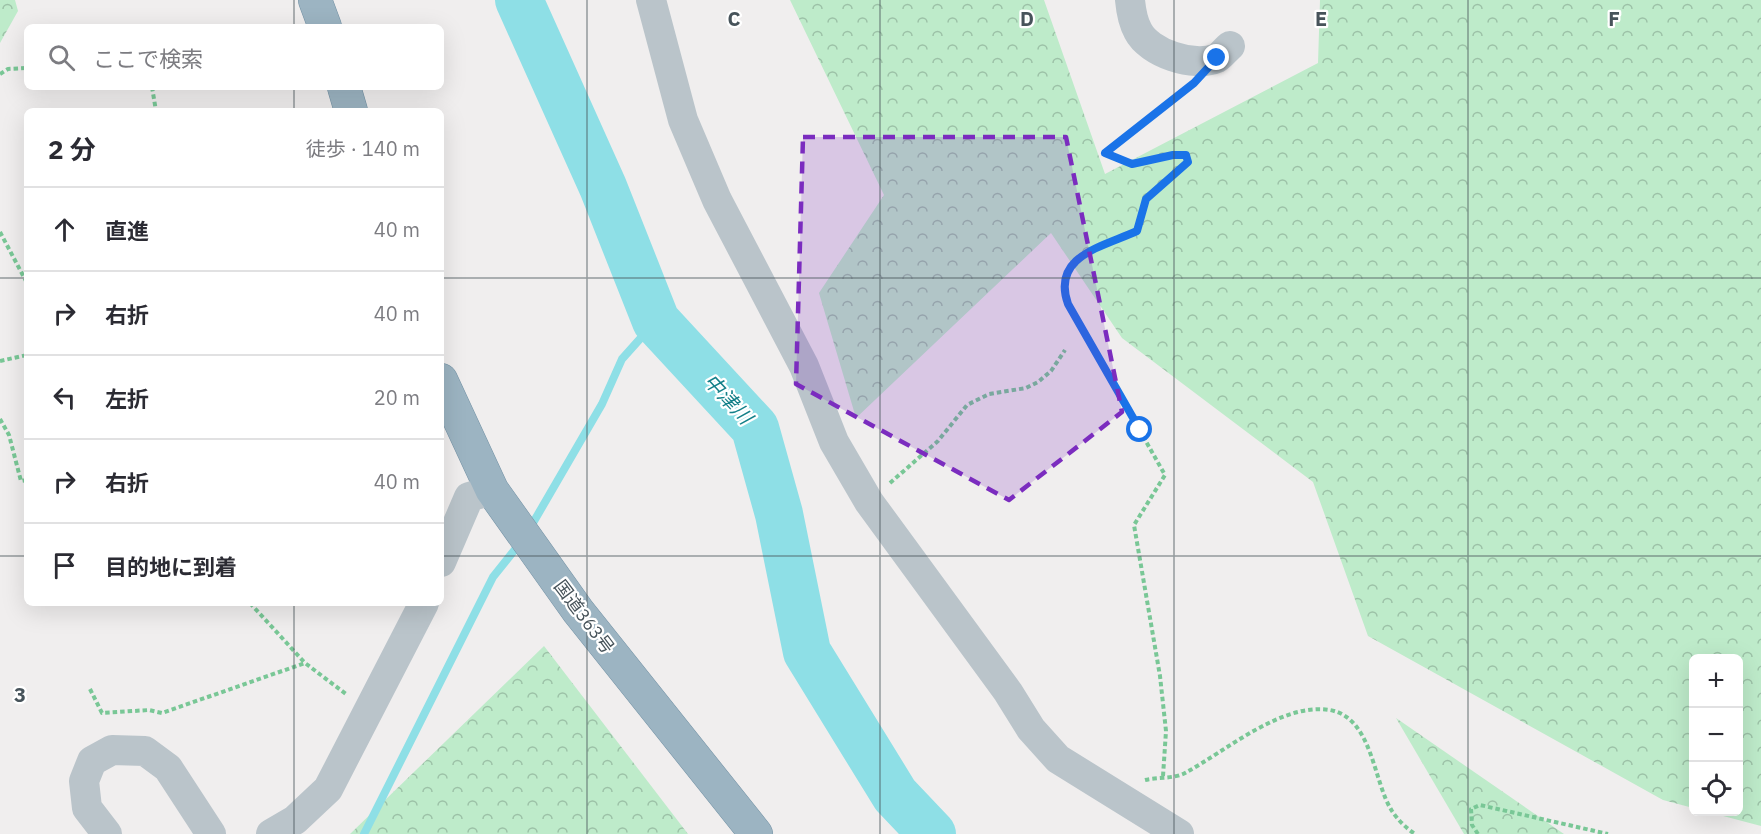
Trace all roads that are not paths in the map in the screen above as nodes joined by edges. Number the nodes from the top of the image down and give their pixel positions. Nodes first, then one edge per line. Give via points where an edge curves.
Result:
1 (315, 0) edge
2 (651, 0) edge
3 (1130, 0) edge
4 (324, 24) edge
5 (1224, 52) road end
6 (345, 90) edge
7 (350, 108) edge
8 (444, 386) edge
9 (495, 494) junction
10 (444, 555) edge
11 (422, 606) edge
12 (107, 834) edge
13 (211, 834) edge
14 (271, 834) edge
15 (756, 834) edge
16 (1179, 834) edge

1 - 4 highway
2 - 16 street via 683,120 717,200 804,366 834,442 869,502 1031,729 1058,759
3 - 5 street via 1138,33 1151,46 1198,61
6 - 7 highway
8 - 9 highway, 国道363号
9 - 10 street via 469,497
9 - 15 highway, 国道363号 via 578,611
11 - 14 street via 328,789 295,820
12 - 13 street via 87,808 84,781 92,761 112,750 145,751 168,768

